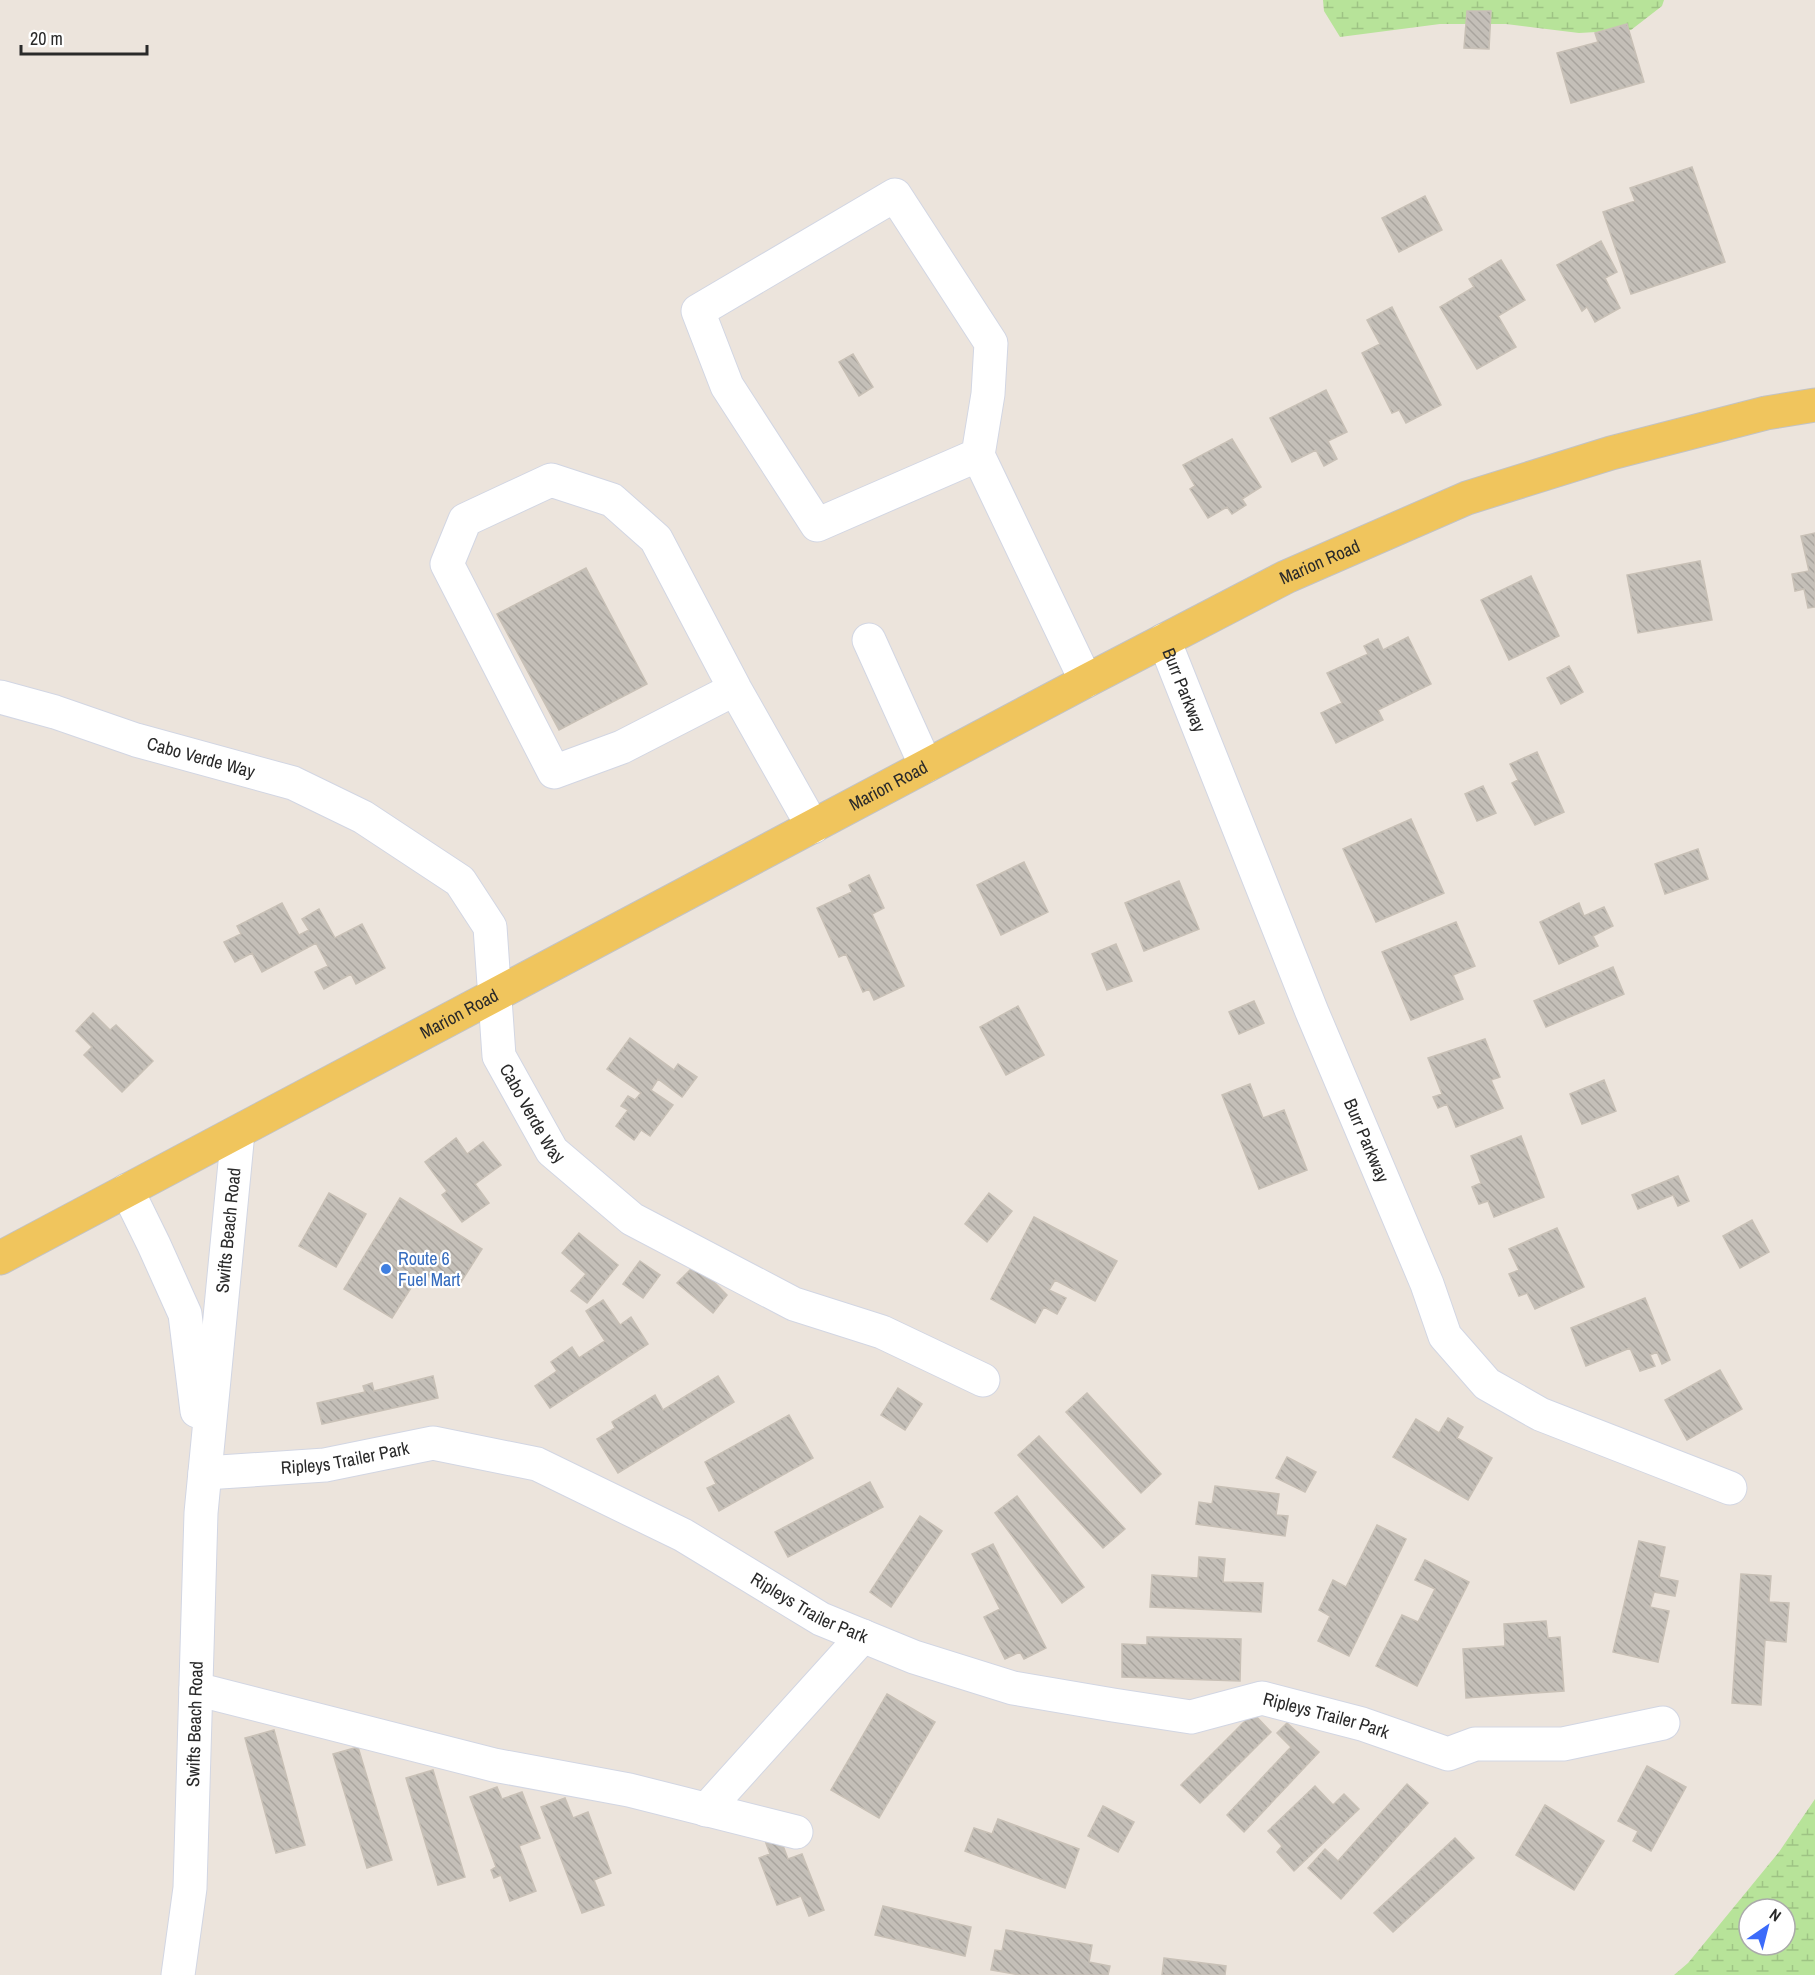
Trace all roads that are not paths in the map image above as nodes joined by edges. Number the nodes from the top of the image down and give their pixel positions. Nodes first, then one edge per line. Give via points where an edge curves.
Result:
1 (1815, 405) edge
2 (978, 455) junction
3 (869, 640) dead end
4 (1164, 640) junction
5 (1086, 681) junction
6 (735, 689) junction
7 (0, 697) edge
8 (926, 766) junction
9 (813, 827) junction
10 (494, 996) junction
11 (238, 1132) junction
12 (127, 1190) junction
13 (0, 1258) edge
14 (983, 1380) dead end
15 (205, 1473) junction
16 (1730, 1488) dead end
17 (862, 1636) junction
18 (196, 1689) junction
19 (1662, 1723) dead end
20 (706, 1810) junction
21 (796, 1832) dead end
22 (178, 1975) edge

1 - 4 main road, Marion Road via 1766,413 1611,453 1467,498 1286,577
2 - 2 street via 818,525 726,386 698,311 895,195 991,344
2 - 5 street
3 - 8 street
4 - 5 main road, Marion Road
4 - 16 street, Burr Parkway via 1445,1336 1487,1384 1540,1414
5 - 8 main road, Marion Road
6 - 6 street via 622,747 554,772 447,564 465,520 551,480 612,500 656,539
6 - 9 street
7 - 10 street, Cabo Verde Way via 293,783 363,817 460,881 490,927
8 - 9 main road, Marion Road
9 - 10 main road, Marion Road
10 - 11 main road, Marion Road
10 - 14 street, Cabo Verde Way via 499,1056 552,1151 632,1219 794,1304 882,1332
11 - 12 main road, Marion Road
11 - 15 street, Swifts Beach Road
12 - 13 main road, Marion Road
12 - 15 street, Swifts Beach Road via 185,1314
15 - 17 street, Ripleys Trailer Park via 325,1465 433,1443 537,1464 682,1536 821,1619
15 - 18 street, Swifts Beach Road
17 - 19 street, Ripleys Trailer Park via 1013,1688 1191,1716 1263,1698 1362,1724 1448,1754 1475,1744 1563,1744
17 - 20 street
18 - 20 street via 494,1765 629,1790
18 - 22 street, Swifts Beach Road via 190,1888
20 - 21 street

